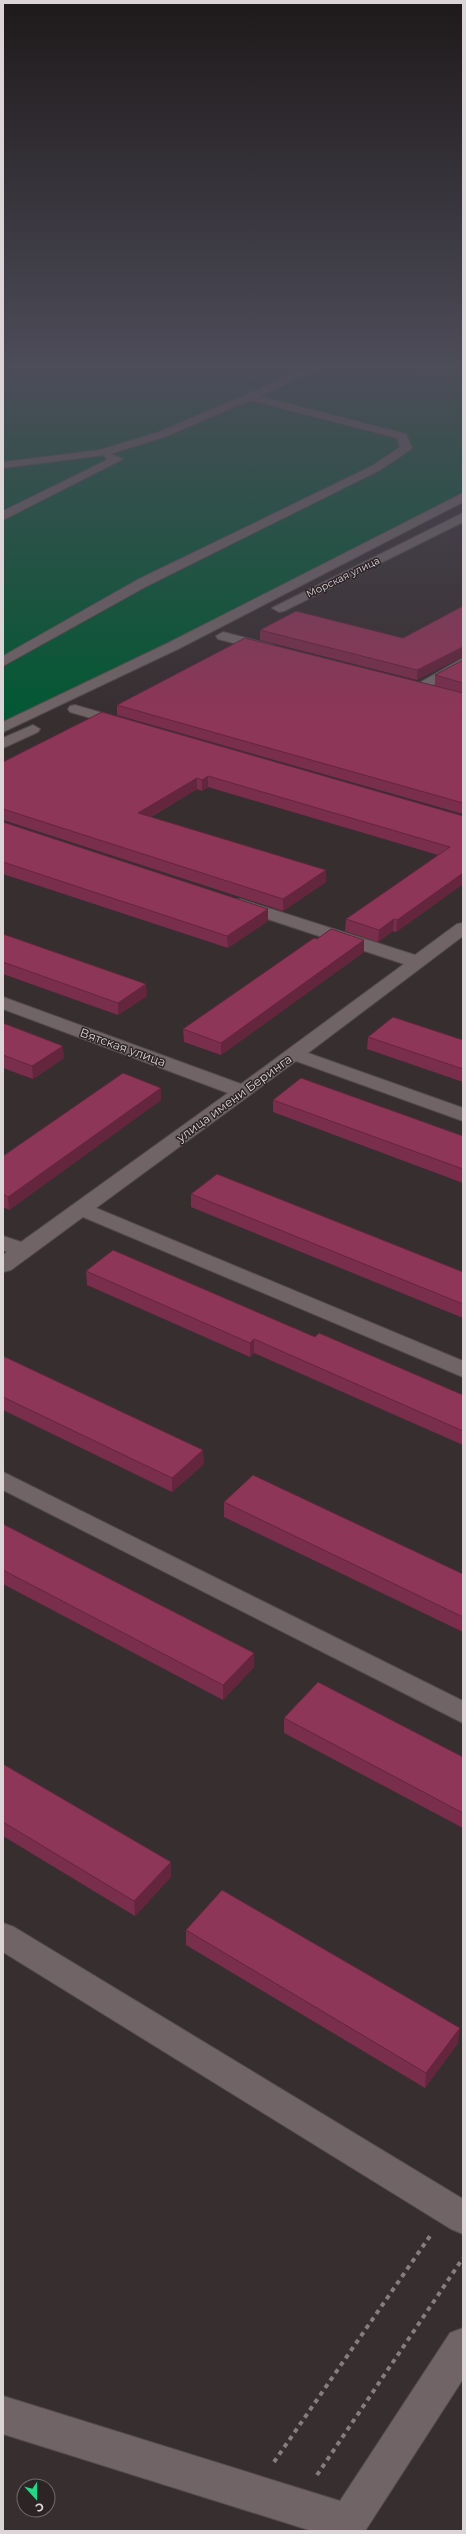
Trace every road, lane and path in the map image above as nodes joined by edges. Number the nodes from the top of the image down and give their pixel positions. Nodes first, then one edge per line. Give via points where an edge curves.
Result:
1 (68, 483) edge
2 (345, 483) edge
3 (463, 497) edge
4 (3, 516) edge
5 (463, 517) edge
6 (266, 615) dead end
7 (237, 629) dead end
8 (223, 636) junction
9 (284, 652) edge
10 (3, 662) edge
11 (463, 662) edge
12 (404, 684) edge
13 (419, 688) junction
14 (441, 693) edge
15 (75, 709) junction
16 (3, 728) edge
17 (143, 729) edge
18 (3, 744) edge
19 (221, 898) edge
20 (462, 930) edge
21 (417, 962) junction
22 (3, 1003) edge
23 (294, 1054) junction
24 (243, 1092) junction
25 (463, 1115) edge
26 (81, 1209) junction
27 (3, 1242) edge
28 (23, 1250) junction
29 (3, 1265) edge
30 (463, 1370) edge
31 (3, 1480) edge
32 (463, 1713) edge
33 (3, 1936) edge
34 (456, 2213) edge
35 (463, 2258) edge
36 (463, 2346) edge
37 (3, 2416) edge
38 (252, 2493) junction
39 (296, 2507) junction

1 - 4 street
2 - 10 street via 142,583
3 - 16 street via 173,646
5 - 6 street, Морская улица
7 - 8 street
8 - 9 street
8 - 15 street
11 - 13 street
12 - 13 street
13 - 14 street
15 - 17 street
15 - 18 street
19 - 21 street
20 - 21 street, улица имени Беринга
21 - 23 street, улица имени Беринга
22 - 24 street, Вятская улица
23 - 24 street, улица имени Беринга
23 - 25 street
24 - 26 street, улица имени Беринга
26 - 28 street, улица имени Беринга
26 - 30 street
27 - 28 street
28 - 29 street, улица имени Беринга
31 - 32 street
33 - 34 street
34 - 38 path
35 - 39 path
36 - 39 street via 348,2523
37 - 38 street
38 - 39 street

